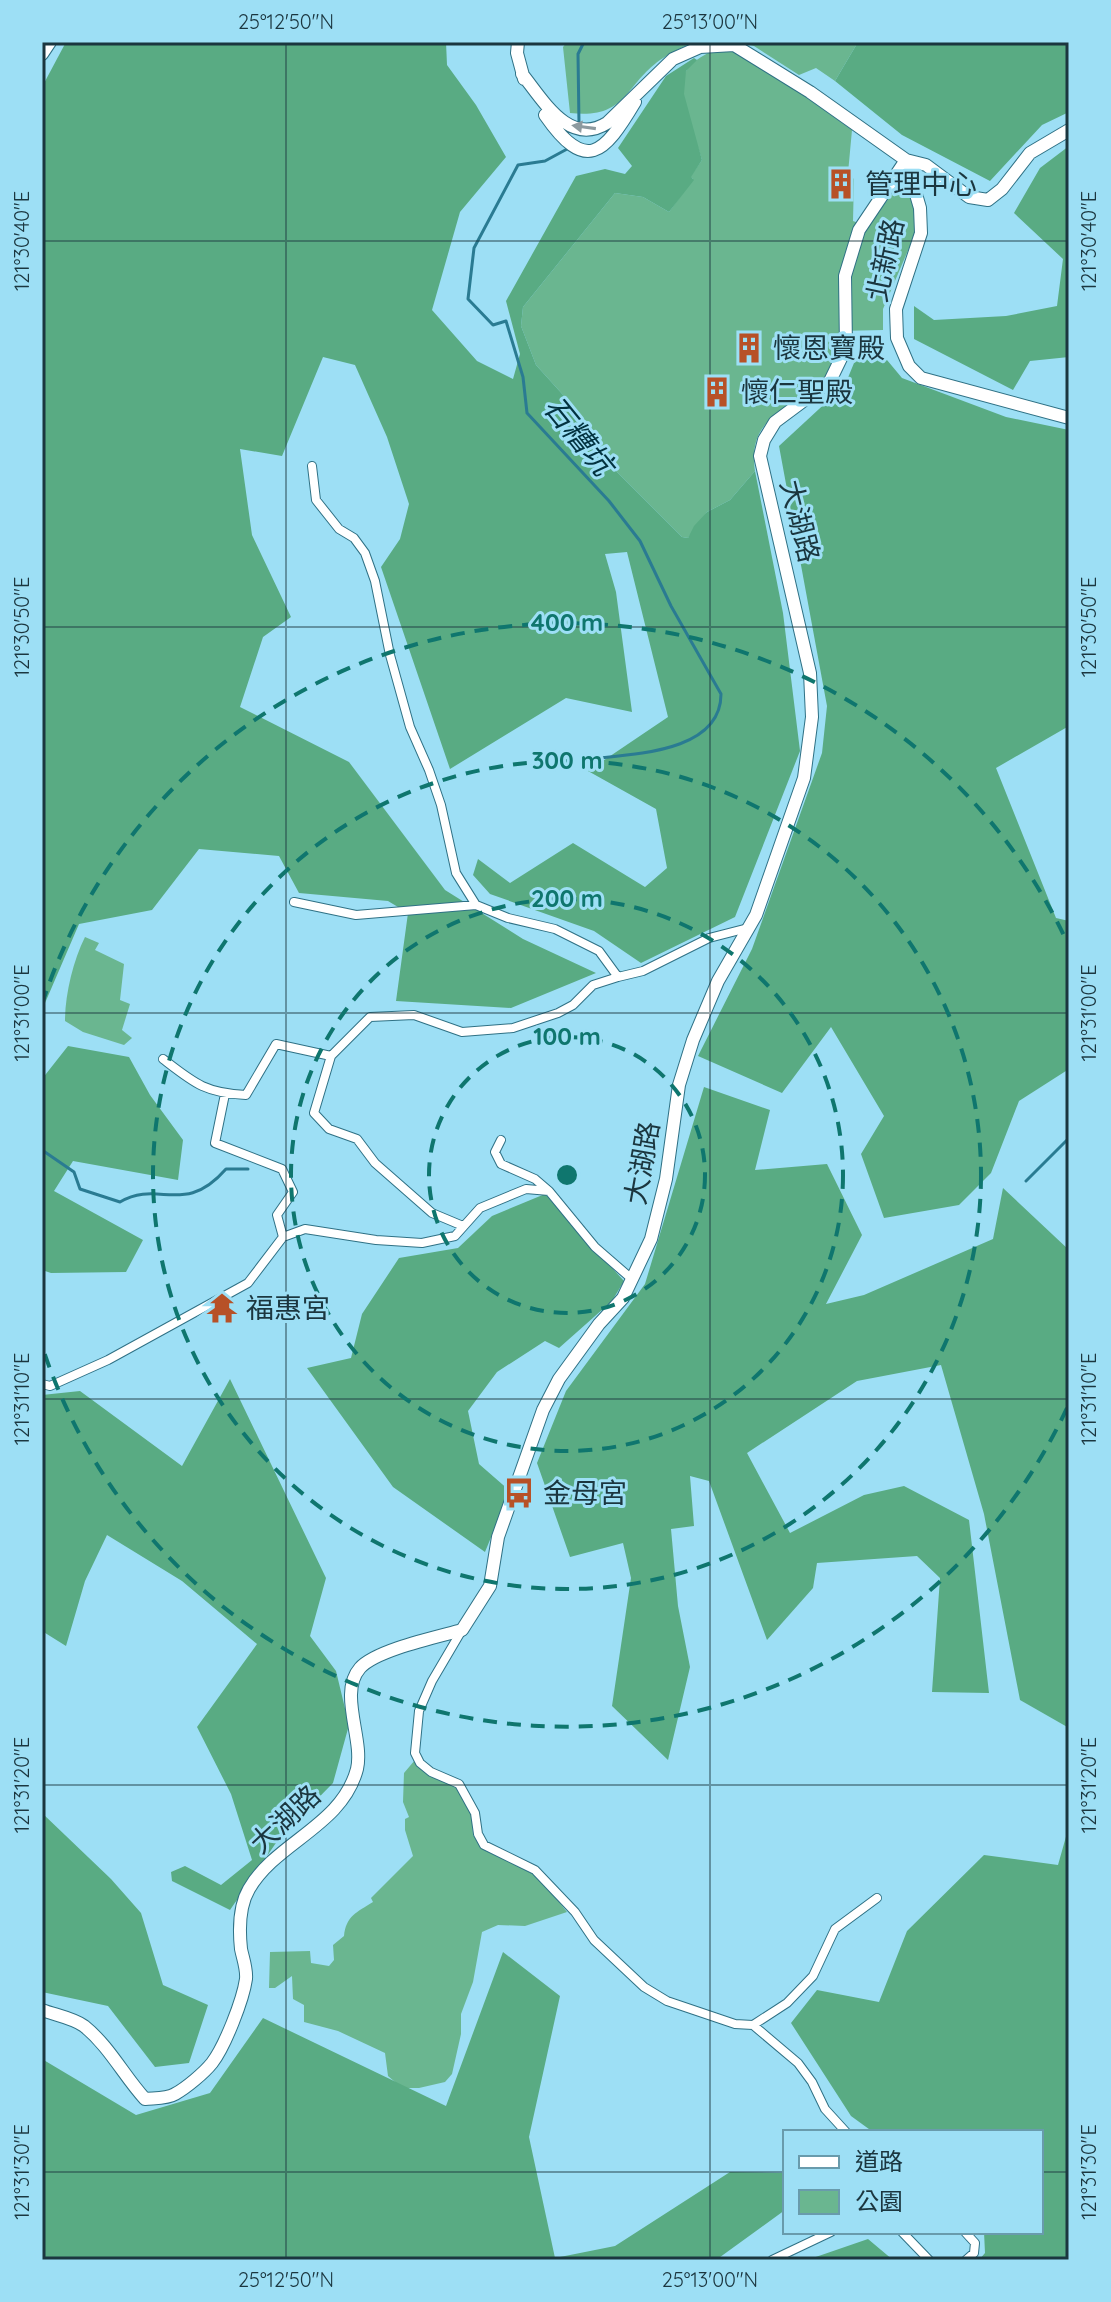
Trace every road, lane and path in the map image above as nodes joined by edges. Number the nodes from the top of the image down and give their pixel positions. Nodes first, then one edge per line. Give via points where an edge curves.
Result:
1 (50, 42) edge
2 (518, 42) edge
3 (42, 54) edge
4 (522, 74) junction
5 (645, 86) junction
6 (1069, 130) edge
7 (906, 160) junction
8 (1069, 418) edge
9 (312, 466) dead end
10 (294, 902) dead end
11 (476, 905) junction
12 (748, 928) junction
13 (618, 977) junction
14 (331, 1056) junction
15 (163, 1059) dead end
16 (225, 1094) junction
17 (501, 1140) dead end
18 (549, 1191) junction
19 (463, 1226) junction
20 (283, 1237) junction
21 (633, 1280) junction
22 (42, 1384) edge
23 (462, 1630) junction
24 (877, 1898) dead end
25 (42, 2010) edge
26 (753, 2025) junction
27 (844, 2130) edge
28 (827, 2234) edge
29 (904, 2234) edge
30 (967, 2234) edge
31 (772, 2260) edge
32 (929, 2260) edge
33 (966, 2260) edge

1 - 3 street
2 - 4 street
5 -> 4 street via 599,129 584,130 559,120
4 - 5 street via 550,122 568,145 582,152 609,142
5 - 7 street via 673,59 700,47 734,45
6 - 7 street via 1030,153 988,200 969,197 926,165
7 - 8 street, 北新路 via 920,208 921,233 896,309 897,338 909,366 921,378
7 - 12 street, 大湖路 via 859,230 845,276 846,348 830,381 775,422 760,456 804,638 812,717 804,778
9 - 11 street via 316,500 365,553 410,727 441,805 456,873
10 - 11 street via 356,915
11 - 13 street via 555,929 599,951
12 - 13 street via 709,938 643,971
12 - 21 street, 大湖路 via 693,1040 679,1085 655,1224
13 - 14 street via 593,985 558,1013 513,1028 462,1032 414,1015 370,1017
14 - 16 street via 276,1044 246,1095
14 - 19 street via 314,1113 329,1129 357,1139 375,1163 432,1213
15 - 16 street via 198,1086
16 - 20 street via 215,1143 282,1169 293,1192 277,1215
17 - 18 street via 495,1152 501,1164
18 - 19 street via 526,1189 480,1208
18 - 21 street via 595,1247
19 - 20 street via 455,1236 422,1243 305,1229
20 - 22 street via 248,1283 108,1360 50,1386
21 - 23 street, 大湖路 via 559,1379 543,1410 498,1537 490,1586
23 - 25 street, 大湖路 via 392,1650 361,1666 354,1678 357,1768 335,1809 264,1869 247,1891 241,1915 243,1992 212,2063 173,2096 145,2099 82,2024
23 - 26 street via 419,1711 415,1753 420,1763 459,1784 484,1845 535,1870 594,1940 644,1987 667,2001
24 - 26 street via 835,1929 813,1976 787,2003
26 - 27 street via 798,2063
28 - 31 street
29 - 32 street
30 - 33 street via 975,2243

